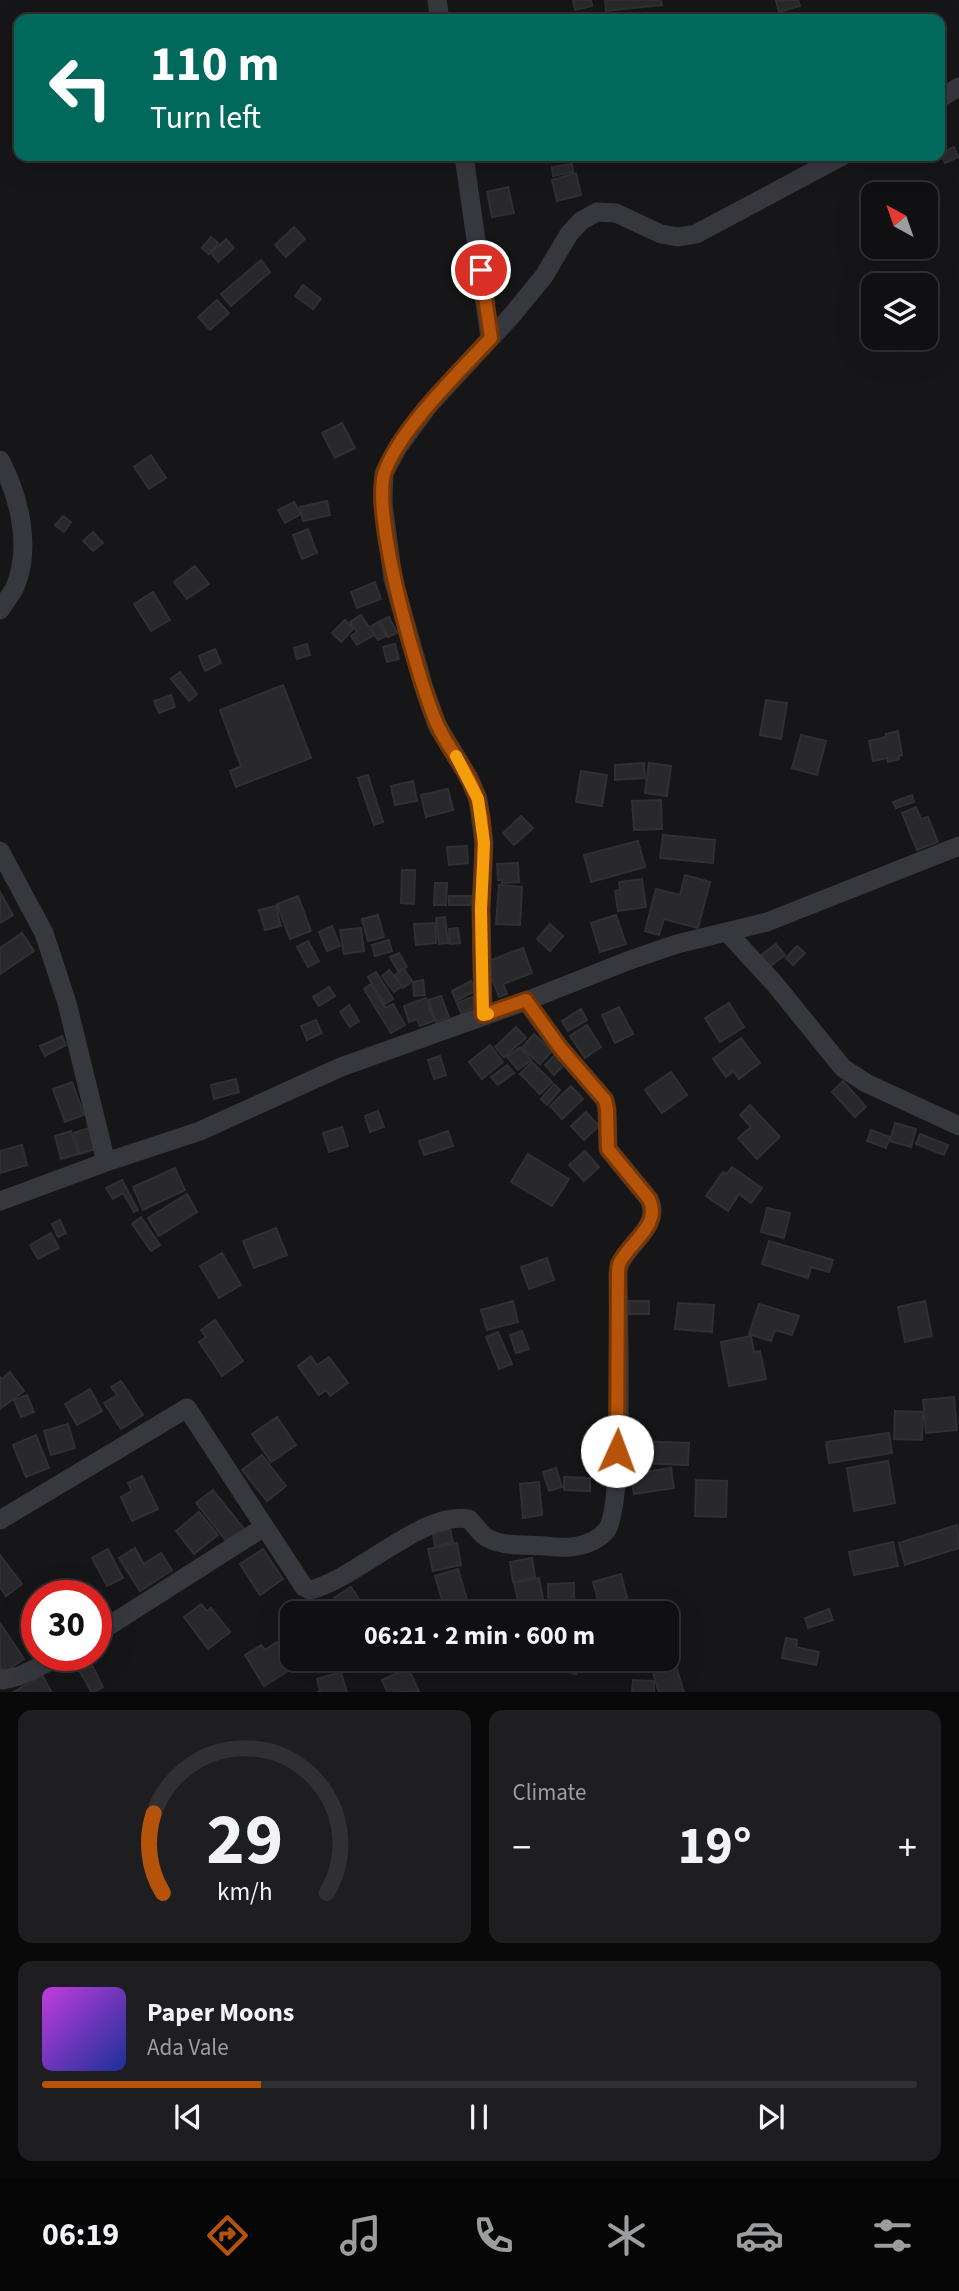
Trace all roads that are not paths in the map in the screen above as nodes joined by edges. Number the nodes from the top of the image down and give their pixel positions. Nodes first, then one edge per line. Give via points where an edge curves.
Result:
1 (465, 161) edge
2 (833, 161) edge
3 (491, 338) junction
4 (0, 460) edge
5 (0, 610) edge
6 (959, 846) edge
7 (0, 851) edge
8 (727, 932) junction
9 (526, 1000) junction
10 (483, 1015) junction
11 (959, 1126) edge
12 (106, 1161) junction
13 (0, 1201) edge
14 (0, 1520) edge
15 (264, 1527) junction
16 (112, 1624) edge
17 (30, 1671) edge
18 (0, 1678) edge

1 - 3 street
2 - 3 street via 696,234 661,234 616,213 597,212 569,234 544,276
3 - 10 street via 429,405 398,447 384,473 383,503 393,579 424,688 437,725 478,799 484,843
4 - 5 street via 12,483 23,548 15,586
6 - 8 street via 767,922
7 - 12 street via 44,933
8 - 9 street via 677,944
8 - 11 street via 843,1068
9 - 10 street
9 - 15 street via 605,1100 608,1149 653,1208 650,1224 620,1264 618,1276 617,1474 613,1514 606,1531 591,1542 566,1549 496,1541 484,1536 469,1519 453,1519 422,1529 310,1590
10 - 12 street via 341,1067 200,1131
12 - 13 street
14 - 15 street via 187,1408
15 - 16 street
17 - 18 street

